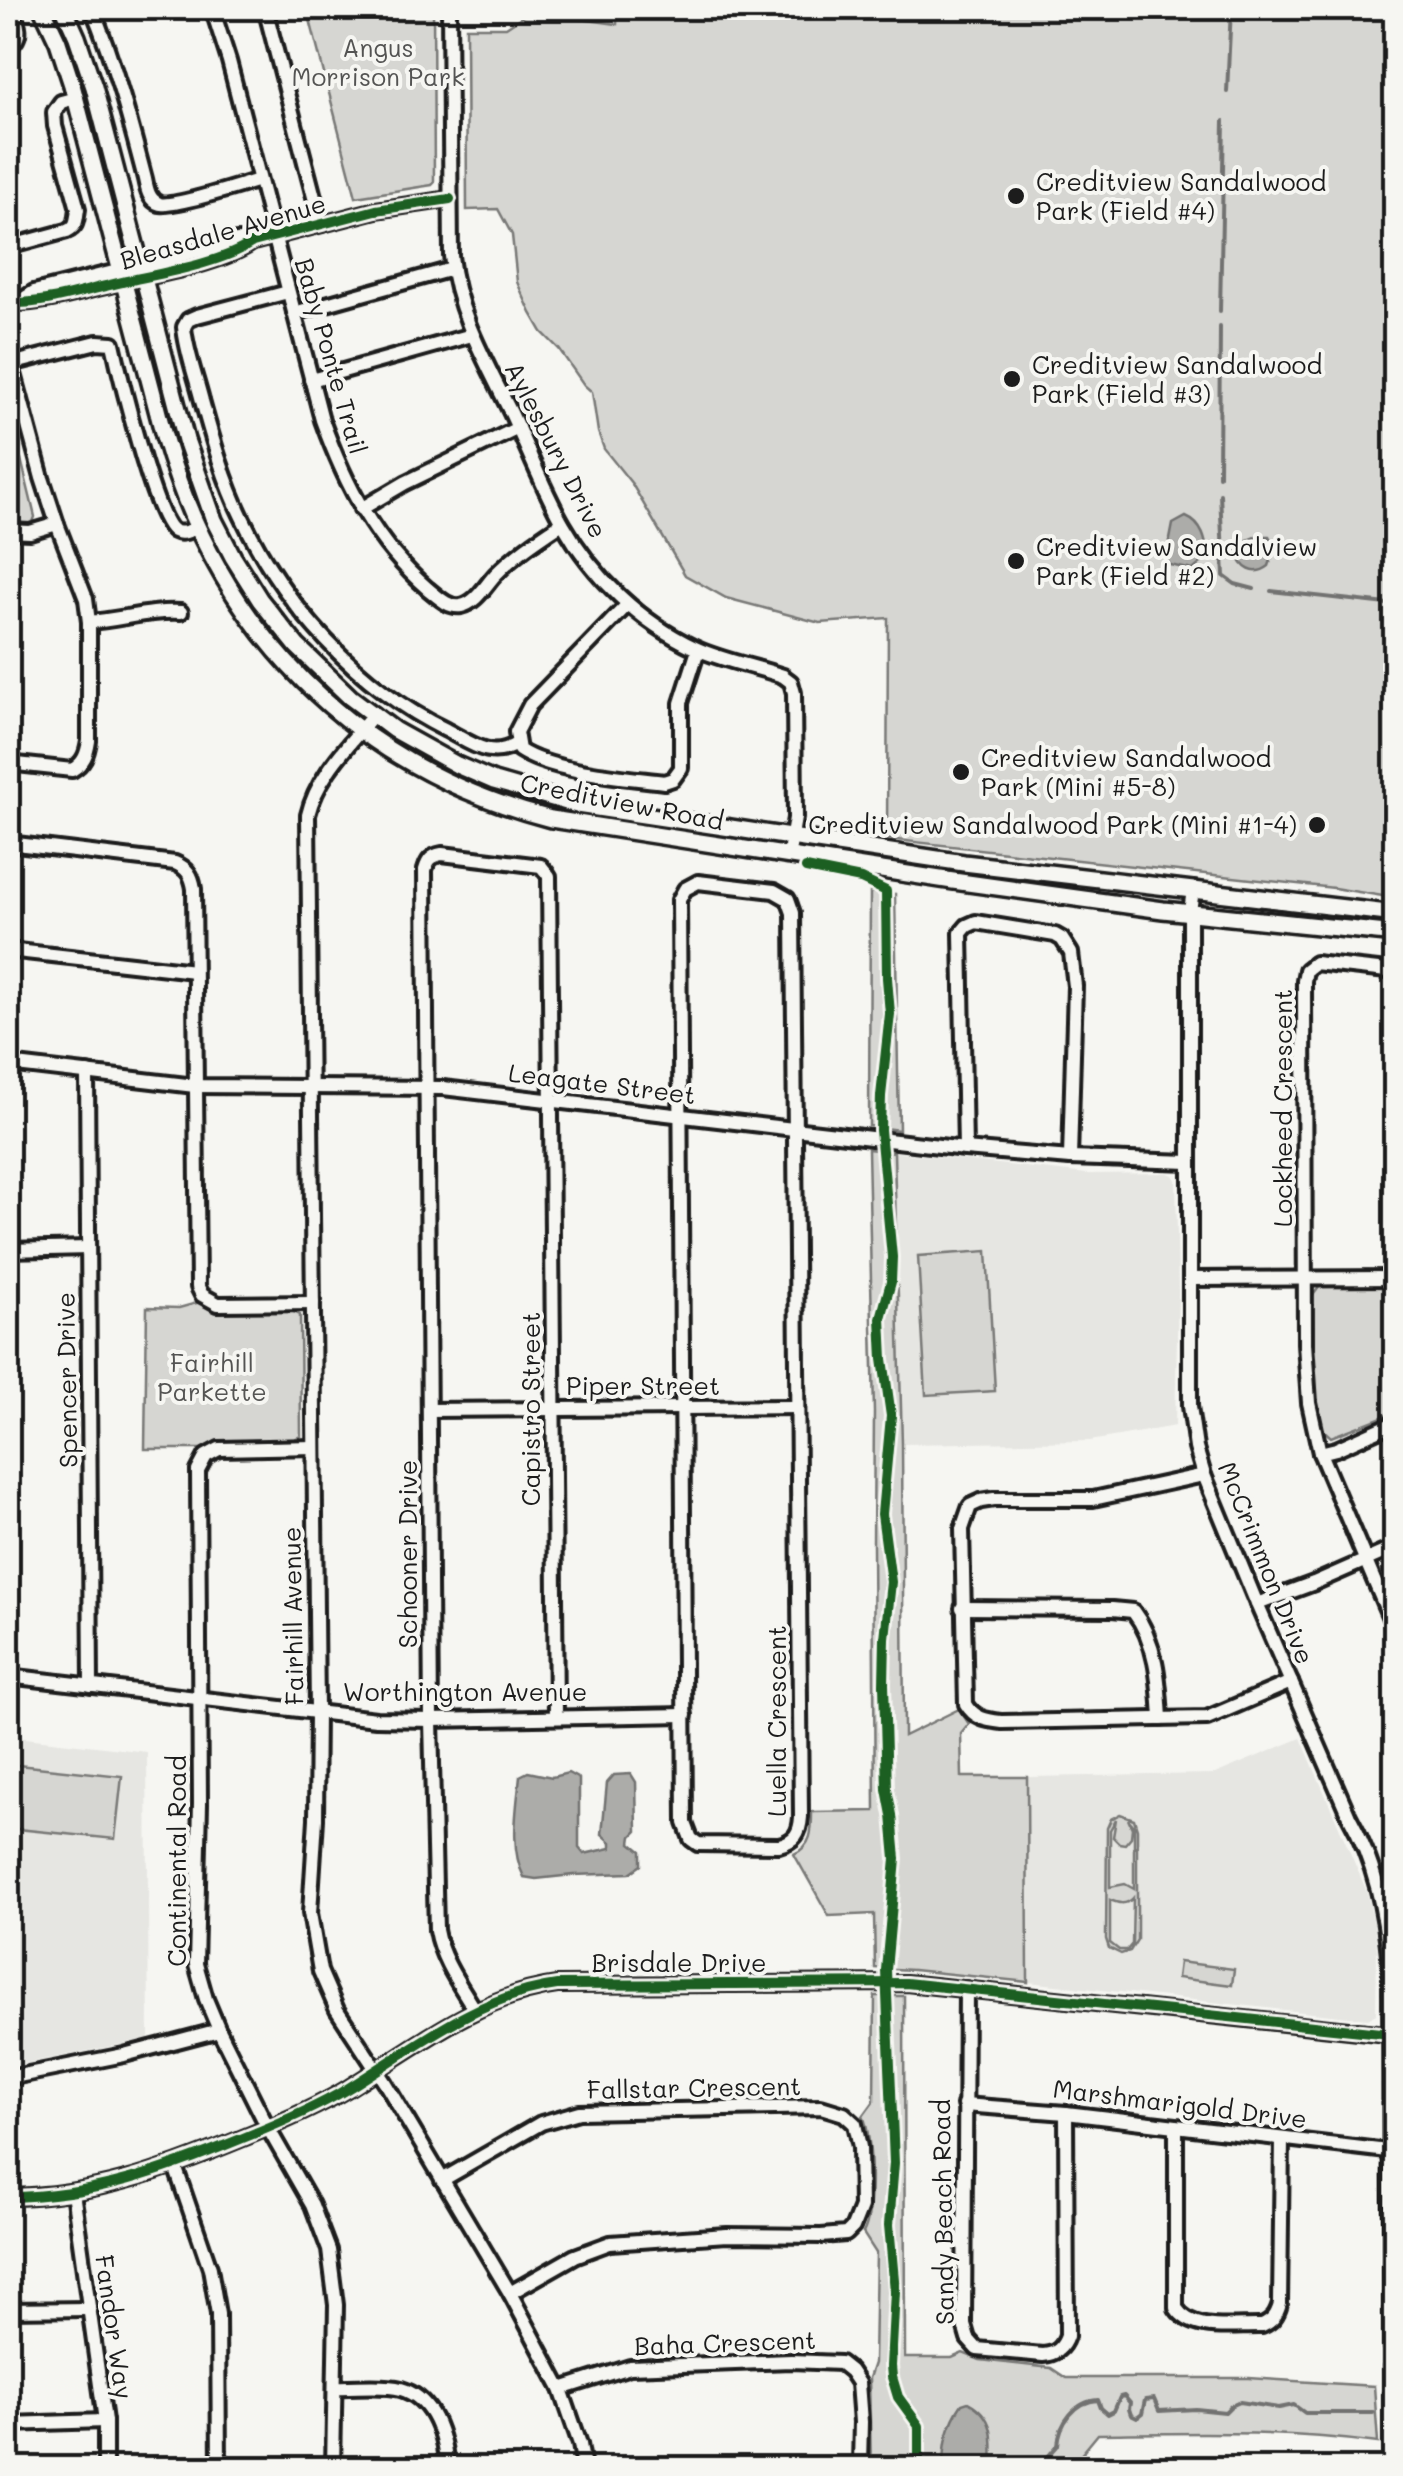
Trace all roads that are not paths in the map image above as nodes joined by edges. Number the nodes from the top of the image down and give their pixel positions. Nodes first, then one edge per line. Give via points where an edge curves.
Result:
1 (10, 8) edge
2 (42, 8) edge
3 (64, 8) edge
4 (92, 8) edge
5 (231, 8) edge
6 (265, 8) edge
7 (449, 8) edge
8 (213, 10) edge
9 (8, 48) edge
10 (76, 98) junction
11 (259, 180) junction
12 (450, 199) junction
13 (104, 204) junction
14 (78, 209) junction
15 (321, 224) junction
16 (274, 236) junction
17 (8, 246) edge
18 (452, 269) junction
19 (141, 271) junction
20 (122, 276) junction
21 (288, 292) junction
22 (11, 304) edge
23 (294, 313) junction
24 (472, 335) junction
25 (138, 336) junction
26 (113, 343) junction
27 (9, 358) edge
28 (311, 380) junction
29 (518, 428) junction
30 (361, 509) junction
31 (562, 523) junction
32 (57, 524) junction
33 (196, 528) junction
34 (8, 532) edge
35 (628, 604) junction
36 (182, 612) dead end
37 (89, 622) junction
38 (698, 650) junction
39 (374, 714) junction
40 (361, 730) junction
41 (516, 744) junction
42 (8, 763) edge
43 (792, 838) junction
44 (8, 843) edge
45 (789, 857) junction
46 (1193, 889) junction
47 (1190, 912) junction
48 (1396, 914) edge
49 (1396, 934) edge
50 (8, 950) edge
51 (194, 971) junction
52 (1396, 972) edge
53 (8, 1064) edge
54 (87, 1074) junction
55 (195, 1086) junction
56 (312, 1088) junction
57 (426, 1088) junction
58 (551, 1100) junction
59 (680, 1115) junction
60 (795, 1130) junction
61 (966, 1149) junction
62 (1070, 1158) junction
63 (1190, 1162) junction
64 (88, 1248) junction
65 (8, 1250) edge
66 (1306, 1278) junction
67 (1396, 1278) edge
68 (1190, 1279) junction
69 (313, 1303) junction
70 (797, 1406) junction
71 (682, 1408) junction
72 (554, 1409) junction
73 (429, 1410) junction
74 (1396, 1422) edge
75 (314, 1447) junction
76 (1320, 1453) junction
77 (1204, 1475) junction
78 (1396, 1547) edge
79 (1364, 1560) junction
80 (1256, 1604) junction
81 (962, 1608) junction
82 (1396, 1632) edge
83 (8, 1676) edge
84 (1290, 1682) junction
85 (91, 1686) junction
86 (198, 1698) junction
87 (317, 1712) junction
88 (685, 1715) junction
89 (556, 1717) junction
90 (1161, 1719) junction
91 (431, 1720) junction
92 (1391, 1928) edge
93 (966, 1989) junction
94 (475, 2010) junction
95 (219, 2030) junction
96 (1393, 2035) edge
97 (377, 2070) junction
98 (8, 2078) edge
99 (964, 2105) junction
100 (1066, 2114) junction
101 (1176, 2126) junction
102 (268, 2128) junction
103 (1282, 2139) junction
104 (1394, 2152) edge
105 (174, 2166) junction
106 (442, 2180) junction
107 (73, 2192) junction
108 (8, 2197) edge
109 (510, 2293) junction
110 (88, 2309) junction
111 (8, 2310) edge
112 (1394, 2336) edge
113 (335, 2388) junction
114 (562, 2389) junction
115 (105, 2421) junction
116 (8, 2424) edge
117 (105, 2468) edge
118 (219, 2468) edge
119 (332, 2468) edge
120 (447, 2468) edge
121 (584, 2468) edge
122 (856, 2468) edge
123 (1392, 2468) edge

1 - 9 street via 20,27
2 - 10 main road, Creditview Road
3 - 19 main road, Creditview Road via 94,87
4 - 11 street via 152,200 172,204
5 - 8 street
6 - 15 street
7 - 12 street, Aylesbury Drive
8 - 11 street, Baby Ponte Trail
10 - 13 main road, Creditview Road
10 - 14 street via 54,112
11 - 16 street, Baby Ponte Trail
12 - 15 street, Bleasdale Avenue
12 - 18 street, Aylesbury Drive
13 - 14 street
13 - 20 main road, Creditview Road
14 - 17 street via 70,229
15 - 16 street, Bleasdale Avenue
16 - 19 street, Bleasdale Avenue
16 - 21 street, Baby Ponte Trail
18 - 23 street
18 - 24 street, Aylesbury Drive
19 - 20 street, Bleasdale Avenue
19 - 39 main road, Creditview Road via 190,456 222,536 288,634
20 - 22 street, Bleasdale Avenue via 38,303
20 - 25 main road, Creditview Road
21 - 23 street, Baby Ponte Trail
21 - 41 street via 197,316 184,326 220,466 242,518 304,614 381,688 490,751
23 - 28 street, Baby Ponte Trail
24 - 28 street
24 - 29 street, Aylesbury Drive
25 - 26 street
25 - 33 main road, Creditview Road
26 - 27 street
26 - 33 street via 166,524 182,533
27 - 32 street
28 - 30 street, Baby Ponte Trail via 338,466
29 - 30 street
29 - 31 street, Aylesbury Drive
30 - 31 street, Baby Ponte Trail via 410,573 456,607 476,598 521,551
31 - 35 street, Aylesbury Drive
32 - 34 street
32 - 37 street
33 - 40 main road, Creditview Road via 259,631
35 - 38 street, Aylesbury Drive
35 - 41 street via 530,705
36 - 37 street
37 - 42 street via 86,755 72,770
38 - 41 street via 681,704 680,768 668,781 560,765 524,754
38 - 43 street, Aylesbury Drive via 791,682
39 - 40 street, Fairhill Avenue
39 - 43 main road, Creditview Road via 457,766 536,794
40 - 45 main road, Creditview Road via 453,785 532,814
40 - 56 street, Fairhill Avenue via 322,780 308,814
43 - 45 street, Aylesbury Drive
43 - 46 main road, Creditview Road
44 - 51 street via 182,866 193,883
45 - 47 main road, Creditview Road
46 - 47 street, McCrimmon Drive
46 - 48 main road, Creditview Road
47 - 49 main road, Creditview Road
47 - 63 street, McCrimmon Drive
50 - 51 street
51 - 55 street
52 - 66 street, Lockheed Crescent via 1320,964 1306,970
53 - 54 street, Leagate Street
54 - 55 street, Leagate Street
54 - 64 street, Spencer Drive
55 - 56 street, Leagate Street
55 - 69 street via 198,1286 218,1304
56 - 57 street, Leagate Street
56 - 69 street, Fairhill Avenue
57 - 58 street, Leagate Street
57 - 58 street, Capistro Street via 424,870 442,854 541,866 549,876
57 - 73 street, Schooner Drive
58 - 59 street, Leagate Street
58 - 72 street, Capistro Street
59 - 60 street, Leagate Street
59 - 60 street, Luella Crescent via 679,900 698,882 774,890 788,899 793,913
59 - 71 street, Luella Crescent
60 - 61 street, Leagate Street
60 - 70 street, Luella Crescent
61 - 62 street, Leagate Street
61 - 62 street via 961,933 976,922 1055,935 1071,952
62 - 63 street, Leagate Street
63 - 68 street, McCrimmon Drive
64 - 65 street
64 - 85 street, Spencer Drive
66 - 67 street
66 - 68 street
66 - 76 street via 1309,1403
68 - 77 street, McCrimmon Drive via 1190,1406
69 - 75 street, Fairhill Avenue
70 - 71 street, Piper Street
70 - 88 street, Luella Crescent via 801,1817 795,1838 706,1845 691,1839 684,1808
71 - 72 street, Piper Street
71 - 88 street, Luella Crescent
72 - 73 street, Piper Street
72 - 89 street, Capistro Street
73 - 91 street, Schooner Drive
74 - 76 street
75 - 86 street, Continental Road via 218,1449 200,1465
75 - 87 street, Fairhill Avenue
76 - 79 street
77 - 80 street, McCrimmon Drive
77 - 81 street via 1093,1499 994,1499 970,1506 962,1529
78 - 79 street
79 - 80 street
79 - 82 street
80 - 84 street, McCrimmon Drive
81 - 90 street via 1133,1611 1158,1670
81 - 90 street via 966,1704 974,1715 1002,1722
83 - 85 street, Worthington Avenue
84 - 90 street via 1207,1718
84 - 92 street, McCrimmon Drive via 1358,1834
85 - 86 street, Worthington Avenue
86 - 87 street, Worthington Avenue
86 - 95 street, Continental Road via 196,1964
87 - 91 street, Worthington Avenue
87 - 97 street, Fairhill Avenue via 310,1913 320,1970 336,2010
88 - 89 street, Worthington Avenue
89 - 91 street, Worthington Avenue
91 - 94 street, Schooner Drive via 436,1930
92 - 96 street, McCrimmon Drive
93 - 94 street, Brisdale Drive via 886,1982 575,1983
93 - 96 street, Brisdale Drive
93 - 99 street, Sandy Beach Road
94 - 97 street, Brisdale Drive
95 - 98 street
95 - 102 street, Continental Road
96 - 104 street, McCrimmon Drive
97 - 102 street, Brisdale Drive
97 - 106 street, Fairhill Avenue
99 - 100 street, Marshmarigold Drive
99 - 100 street, Sandy Beach Road via 965,2333 978,2348 1043,2355 1059,2350 1066,2336
100 - 101 street, Marshmarigold Drive
101 - 103 street, Marshmarigold Drive
101 - 103 street via 1176,2308 1200,2325 1262,2326 1278,2313
102 - 105 street, Brisdale Drive
102 - 113 street, Continental Road via 329,2250
103 - 104 street, Marshmarigold Drive
104 - 112 street, McCrimmon Drive
105 - 107 street, Brisdale Drive
105 - 118 street via 210,2268 218,2314
106 - 109 street, Fairhill Avenue
106 - 109 street, Fallstar Crescent via 541,2123 579,2112 821,2108 854,2124 860,2207 846,2234 610,2243
107 - 108 street, Brisdale Drive
107 - 110 street, Fandor Way
109 - 114 street, Fairhill Avenue
110 - 111 street
110 - 115 street, Fandor Way
112 - 123 street, McCrimmon Drive
113 - 119 street, Continental Road
113 - 120 street via 399,2388 422,2399 445,2446
114 - 121 street, Fairhill Avenue
114 - 122 street, Baha Crescent via 630,2366 840,2363 858,2384
115 - 116 street
115 - 117 street, Fandor Way

